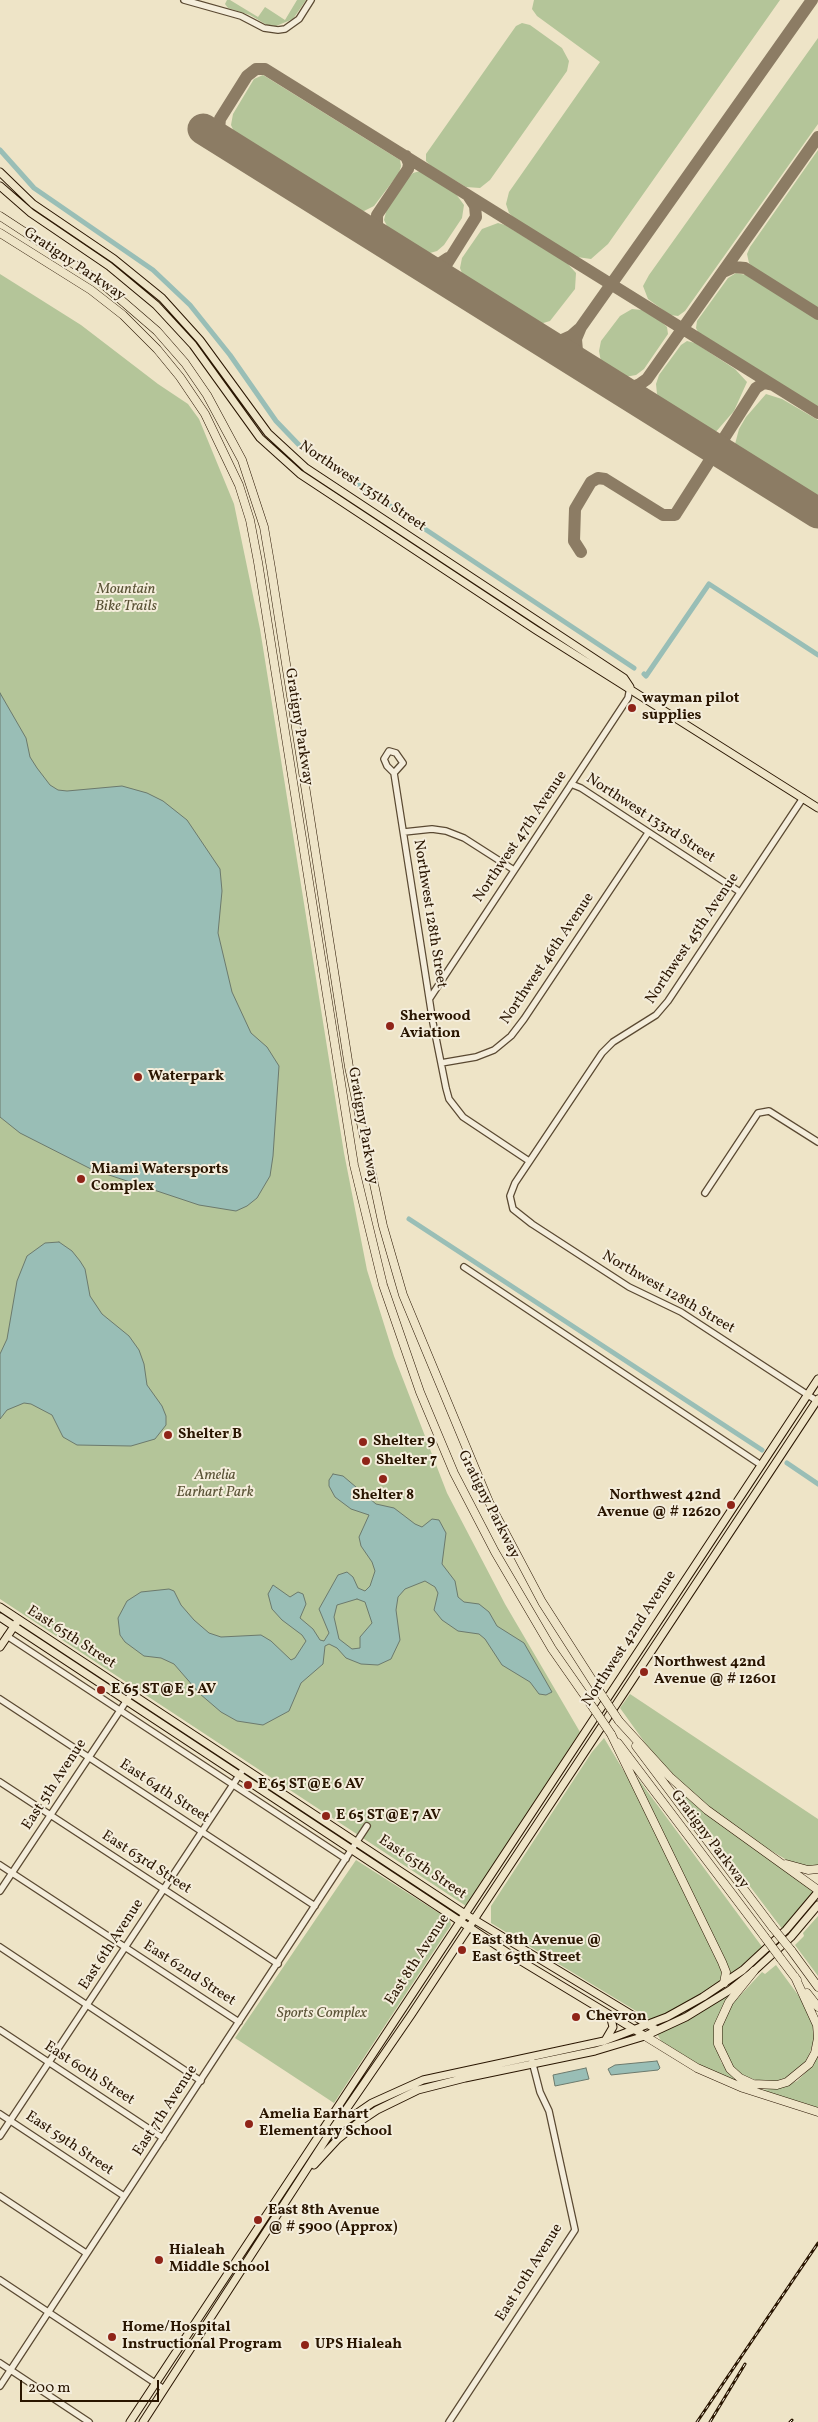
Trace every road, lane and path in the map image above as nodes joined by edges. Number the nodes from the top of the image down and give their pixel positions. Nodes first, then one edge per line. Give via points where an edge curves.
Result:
1 (184, 0) edge
2 (311, 0) edge
3 (0, 172) edge
4 (0, 186) edge
5 (0, 216) edge
6 (0, 233) edge
7 (398, 529) junction
8 (394, 536) junction
9 (630, 688) junction
10 (394, 776) dead end
11 (571, 784) junction
12 (803, 798) junction
13 (818, 808) edge
14 (404, 832) junction
15 (648, 833) junction
16 (514, 870) junction
17 (740, 892) junction
18 (430, 998) junction
19 (441, 1063) junction
20 (818, 1142) edge
21 (529, 1161) junction
22 (705, 1193) dead end
23 (510, 1204) joint
24 (464, 1267) dead end
25 (818, 1379) edge
26 (808, 1394) junction
27 (818, 1400) edge
28 (761, 1465) junction
29 (709, 1544) junction
30 (718, 1551) junction
31 (0, 1608) edge
32 (0, 1617) edge
33 (16, 1623) junction
34 (7, 1636) junction
35 (648, 1636) junction
36 (658, 1642) junction
37 (0, 1647) edge
38 (129, 1697) junction
39 (0, 1699) edge
40 (120, 1709) junction
41 (619, 1721) junction
42 (611, 1734) junction
43 (88, 1757) junction
44 (242, 1771) junction
45 (0, 1782) edge
46 (233, 1784) junction
47 (50, 1815) junction
48 (367, 1826) dead end
49 (202, 1832) junction
50 (355, 1845) junction
51 (346, 1859) junction
52 (774, 1859) junction
53 (0, 1865) edge
54 (818, 1869) edge
55 (12, 1873) junction
56 (164, 1890) junction
57 (0, 1891) edge
58 (818, 1891) edge
59 (818, 1905) edge
60 (316, 1906) junction
61 (465, 1914) junction
62 (474, 1920) junction
63 (460, 1922) junction
64 (469, 1928) junction
65 (0, 1947) edge
66 (126, 1947) junction
67 (278, 1964) junction
68 (754, 1971) junction
69 (795, 1977) junction
70 (724, 1983) junction
71 (818, 1987) edge
72 (87, 2005) junction
73 (818, 2008) edge
74 (402, 2009) junction
75 (411, 2015) junction
76 (609, 2015) junction
77 (239, 2022) junction
78 (648, 2025) junction
79 (0, 2030) edge
80 (635, 2030) junction
81 (657, 2030) junction
82 (645, 2036) junction
83 (818, 2038) edge
84 (604, 2041) junction
85 (531, 2057) junction
86 (49, 2063) junction
87 (533, 2065) junction
88 (201, 2081) junction
89 (818, 2112) edge
90 (0, 2114) edge
91 (10, 2120) junction
92 (332, 2130) junction
93 (0, 2136) edge
94 (164, 2138) junction
95 (308, 2151) junction
96 (296, 2186) junction
97 (0, 2196) edge
98 (124, 2196) junction
99 (272, 2207) junction
100 (280, 2212) junction
101 (86, 2253) junction
102 (0, 2280) edge
103 (214, 2294) junction
104 (224, 2300) junction
105 (47, 2313) junction
106 (0, 2363) edge
107 (11, 2370) junction
108 (155, 2383) junction
109 (0, 2386) edge
110 (164, 2389) junction
111 (89, 2422) edge
112 (130, 2422) edge
113 (143, 2422) edge
114 (449, 2422) edge

1 - 2 street via 278,30 299,19
3 - 7 main road, Northwest 135th Street via 33,204 114,259 162,298 200,340 252,413 284,450
4 - 8 main road, Northwest 135th Street via 31,213 109,266 156,305 193,344 256,432 283,461
5 - 41 highway, Gratigny Parkway, bridge via 98,280 157,331 207,394 242,460 264,527 350,1067 381,1217 403,1295 489,1502 542,1602
6 - 42 highway, Gratigny Parkway, bridge via 91,290 157,348 205,414 239,485 258,562 354,1165 383,1285 420,1392 454,1473 552,1649
7 - 8 main road
7 - 9 main road, Northwest 135th Street via 624,678
8 - 9 main road, Northwest 135th Street
9 - 11 street, Northwest 47th Avenue via 628,698
9 - 12 main road, Northwest 135th Street
10 - 14 street, Northwest 128th Street
11 - 15 street, Northwest 133rd Street
11 - 16 street, Northwest 47th Avenue
12 - 13 main road, Northwest 135th Street
12 - 17 street, Northwest 45th Avenue
14 - 16 street via 446,831 464,838
14 - 18 street, Northwest 128th Street
15 - 17 street, Northwest 133rd Street
15 - 19 street, Northwest 46th Avenue via 511,1036 494,1050 476,1057
16 - 18 street, Northwest 47th Avenue
17 - 21 street, Northwest 45th Avenue via 668,1001 648,1021 613,1042 602,1053
18 - 19 street, Northwest 128th Street
19 - 21 street, Northwest 128th Street via 449,1099 463,1117
20 - 22 street via 769,1111 758,1113
21 - 23 street, Northwest 45th Avenue via 513,1188
23 - 26 street, Northwest 128th Street via 520,1216 629,1287 680,1312
24 - 28 street
25 - 26 main road, Northwest 42nd Avenue
26 - 27 street, Northwest 128th Street
26 - 28 main road, Northwest 42nd Avenue
27 - 30 main road, Northwest 42nd Avenue
28 - 29 main road, Northwest 42nd Avenue
29 - 30 main road
29 - 35 main road, Northwest 42nd Avenue
30 - 36 main road, Northwest 42nd Avenue
31 - 33 main road, East 65th Street
32 - 33 main road, East 65th Street
33 - 34 main road
33 - 38 main road, East 65th Street
34 - 37 main road
34 - 40 street
35 - 36 main road
35 - 61 main road, Northwest 42nd Avenue
36 - 62 main road, Northwest 42nd Avenue
38 - 40 street, East 5th Avenue
38 - 44 main road, East 65th Street
39 - 43 street, East 64th Street
40 - 43 street, East 5th Avenue
40 - 46 street
41 - 52 highway via 689,1794
41 - 71 highway, Gratigny Parkway, bridge
42 - 69 highway, Gratigny Parkway, bridge
42 - 70 highway via 722,1962 726,1972
43 - 47 street, East 5th Avenue
43 - 49 street, East 64th Street
44 - 46 street, East 6th Avenue
44 - 50 main road, East 65th Street
45 - 47 street, East 63rd Street
46 - 49 street, East 6th Avenue
46 - 51 street
47 - 55 street, East 5th Avenue
47 - 56 street, East 63rd Street
48 - 50 street, East 7th Avenue
49 - 56 street, East 6th Avenue
49 - 60 street, East 64th Street
50 - 51 street, East 7th Avenue
50 - 61 main road, East 65th Street
50 - 63 main road, East 65th Street
51 - 60 street, East 7th Avenue
52 - 54 highway via 798,1868
52 - 58 highway
53 - 55 street, East 62nd Street
55 - 57 street, East 5th Avenue
55 - 66 street, East 62nd Street
56 - 66 street, East 6th Avenue
56 - 67 street, East 63rd Street
58 - 70 main road via 780,1936
59 - 68 main road via 791,1937
60 - 67 street, East 7th Avenue
61 - 62 main road, East 65th Street
61 - 63 main road, East 8th Avenue
62 - 64 main road, Northwest 42nd Avenue
62 - 78 main road, East 65th Street
63 - 64 main road, East 65th Street
63 - 74 main road, East 8th Avenue
64 - 75 main road, East 8th Avenue
64 - 76 main road, East 65th Street
65 - 72 street
66 - 72 street, East 6th Avenue
66 - 77 street, East 62nd Street
67 - 77 street, East 7th Avenue
68 - 81 main road via 707,2004
68 - 83 highway via 729,2002 718,2026 718,2044 730,2069 753,2084 788,2082 809,2064
69 - 73 highway, Gratigny Parkway
69 - 83 highway via 817,2025
70 - 78 main road via 686,2007
72 - 86 street, East 6th Avenue
72 - 88 street
74 - 75 main road
74 - 95 main road, East 8th Avenue
75 - 92 main road, East 8th Avenue
76 - 80 main road, East 65th Street
76 - 84 main road via 613,2027
77 - 88 street, East 7th Avenue
78 - 80 main road
78 - 81 main road, East 65th Street
79 - 86 street, East 60th Street
80 - 82 main road, East 65th Street
80 - 84 main road
81 - 82 main road
82 - 87 main road
82 - 89 highway via 697,2068 760,2094
84 - 85 main road
85 - 87 street, East 10th Avenue
85 - 92 main road via 423,2080 372,2103
86 - 91 street, East 6th Avenue
86 - 94 street, East 60th Street
87 - 96 main road via 437,2084 397,2099 338,2139
87 - 114 street, East 10th Avenue via 549,2111 575,2230
88 - 94 street, East 7th Avenue
90 - 91 street, East 59th Street
91 - 93 street, East 6th Avenue
91 - 98 street, East 59th Street
92 - 95 main road
92 - 96 main road, East 8th Avenue
94 - 98 street, East 7th Avenue
95 - 99 main road, East 8th Avenue
96 - 100 main road, East 8th Avenue
97 - 101 street
98 - 101 street, East 7th Avenue
99 - 100 main road
99 - 103 main road, East 8th Avenue
100 - 104 main road, East 8th Avenue
101 - 105 street, East 7th Avenue
102 - 105 street
103 - 104 main road
103 - 108 main road, East 8th Avenue
104 - 110 main road, East 8th Avenue
105 - 107 street, East 7th Avenue
105 - 108 street
106 - 107 street
107 - 109 street, East 7th Avenue
107 - 111 street
108 - 110 street
108 - 112 main road, East 8th Avenue
110 - 113 main road, East 8th Avenue

